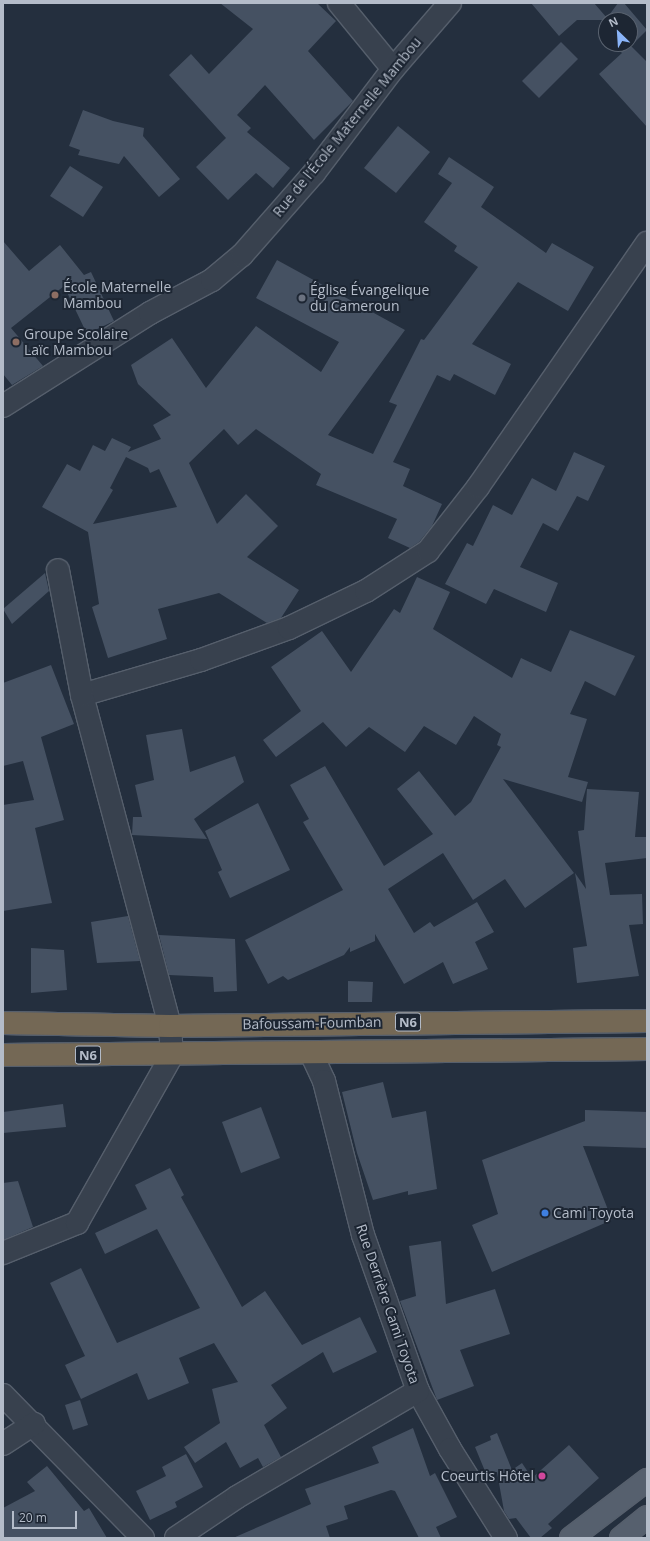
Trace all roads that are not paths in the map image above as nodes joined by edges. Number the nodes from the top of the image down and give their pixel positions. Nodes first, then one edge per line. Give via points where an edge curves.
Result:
1 (339, 3) edge
2 (450, 3) edge
3 (393, 69) junction
4 (647, 243) edge
5 (3, 406) edge
6 (58, 570) dead end
7 (82, 695) junction
8 (647, 1020) edge
9 (3, 1023) edge
10 (170, 1026) junction
11 (647, 1049) edge
12 (312, 1053) junction
13 (3, 1055) edge
14 (172, 1055) junction
15 (3, 1253) edge
16 (418, 1391) junction
17 (3, 1395) edge
18 (34, 1424) junction
19 (3, 1444) edge
20 (647, 1480) edge
21 (647, 1517) edge
22 (143, 1538) edge
23 (176, 1538) edge
24 (506, 1538) edge
25 (571, 1538) edge
26 (621, 1538) edge

1 - 3 street
2 - 3 street, Rue de l'École Maternelle Mambou
3 - 5 street, Rue de l'École Maternelle Mambou via 314,173 242,255 212,280 150,313
4 - 7 street via 478,487 428,551 366,591 289,628 201,660
6 - 7 street
7 - 10 street
8 - 10 highway, Bafoussam-Foumban / N6
9 - 10 highway, N6
10 - 14 street
11 - 12 highway, N6
12 - 14 highway, N6
12 - 16 street, Rue Derrière Cami Toyota via 324,1081 363,1236
13 - 14 highway, N6
14 - 15 street via 77,1223
16 - 23 street via 237,1496
16 - 24 street, Rue Derrière Cami Toyota via 450,1449
17 - 18 street
18 - 19 street
18 - 22 street
20 - 25 main road
21 - 26 main road

